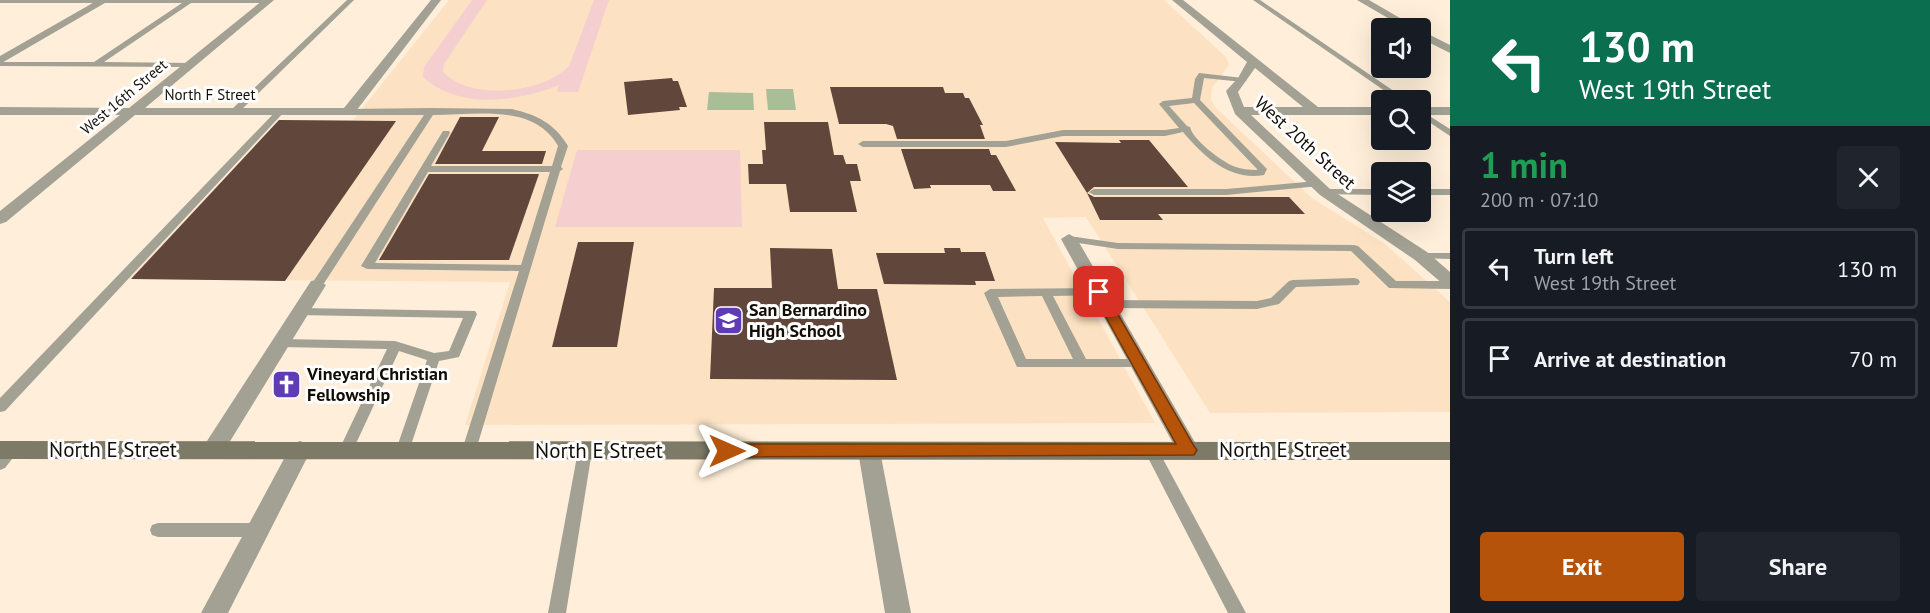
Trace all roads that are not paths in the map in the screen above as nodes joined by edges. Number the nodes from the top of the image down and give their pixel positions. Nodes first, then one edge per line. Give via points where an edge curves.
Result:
1 (269, 0) edge
2 (351, 0) edge
3 (436, 0) edge
4 (1177, 0) edge
5 (1256, 0) edge
6 (1362, 0) edge
7 (0, 1) edge
8 (104, 1) edge
9 (189, 1) edge
10 (1394, 18) edge
11 (1431, 39) edge
12 (1450, 50) edge
13 (1253, 60) junction
14 (0, 63) edge
15 (95, 64) junction
16 (189, 64) junction
17 (1243, 80) junction
18 (1388, 90) edge
19 (1196, 100) junction
20 (0, 111) edge
21 (130, 111) junction
22 (235, 111) junction
23 (281, 111) junction
24 (348, 111) junction
25 (431, 111) junction
26 (1239, 111) junction
27 (1315, 111) junction
28 (1371, 111) edge
29 (1450, 111) edge
30 (1431, 112) edge
31 (1431, 120) edge
32 (1187, 129) junction
33 (446, 133) dead end
34 (1450, 133) edge
35 (863, 144) dead end
36 (423, 169) junction
37 (558, 169) junction
38 (1261, 173) junction
39 (1286, 186) junction
40 (1321, 188) junction
41 (1371, 191) edge
42 (1094, 192) dead end
43 (1431, 192) edge
44 (1450, 192) edge
45 (0, 219) edge
46 (1069, 239) joint
47 (1421, 256) junction
48 (1450, 256) edge
49 (525, 268) junction
50 (1354, 282) dead end
51 (1450, 283) edge
52 (317, 285) joint
53 (1046, 293) junction
54 (1102, 298) junction
55 (300, 312) junction
56 (280, 343) junction
57 (395, 345) junction
58 (434, 358) junction
59 (1082, 364) junction
60 (1140, 364) junction
61 (0, 407) edge
62 (213, 450) junction
63 (300, 450) junction
64 (346, 450) junction
65 (403, 450) junction
66 (469, 450) junction
67 (1151, 450) junction
68 (1188, 450) junction
69 (585, 451) junction
70 (869, 451) junction
71 (1450, 451) edge
72 (4, 454) edge
73 (158, 530) dead end
74 (258, 530) junction
75 (214, 613) edge
76 (557, 613) edge
77 (898, 613) edge
78 (1237, 613) edge

1 - 9 lane
1 - 16 street, West 16th Street
2 - 22 lane
3 - 24 street
4 - 13 street, West 20th Street
5 - 18 lane
6 - 10 street
7 - 8 lane
8 - 9 lane
8 - 14 street
9 - 15 lane
11 - 12 street
13 - 17 street, West 20th Street
13 - 27 street, West 20th Street
14 - 15 lane
15 - 16 lane
16 - 21 street, West 16th Street
17 - 19 lane via 1202,75
17 - 26 street, West 20th Street via 1232,91
19 - 32 lane via 1164,104
19 - 38 lane via 1262,169
20 - 21 street, North F Street
21 - 22 street, North F Street
21 - 45 street, West 16th Street via 126,119
22 - 23 street, North F Street
23 - 24 street, North F Street
23 - 61 lane
24 - 25 lane
25 - 37 lane via 512,112 532,116 557,133 563,146
25 - 52 lane
26 - 27 street
26 - 40 street, West 20th Street
27 - 28 street
29 - 30 street
31 - 34 lane
32 - 35 lane via 1165,133 1063,133 1006,144
32 - 38 lane via 1218,164 1232,171
33 - 36 lane
36 - 37 lane
36 - 49 lane via 367,266
37 - 49 lane
38 - 39 lane
39 - 40 lane
39 - 42 lane via 1226,192
40 - 41 lane
40 - 47 street, West 20th Street
43 - 44 lane
46 - 51 lane via 1118,246 1354,248 1393,285
46 - 54 street
47 - 48 lane
47 - 51 street, West 20th Street
49 - 66 lane
50 - 54 lane via 1293,284 1275,301 1257,305
52 - 55 street
53 - 54 lane
53 - 59 lane
53 - 59 lane via 990,293 1022,364
54 - 60 street
55 - 56 street
55 - 58 lane via 471,314 454,354
56 - 57 lane
56 - 62 street
57 - 58 lane
57 - 64 lane
58 - 65 lane
59 - 60 lane
60 - 68 street
62 - 63 main road, North E Street
62 - 72 main road, North E Street
63 - 64 main road, North E Street
63 - 74 street
64 - 65 main road, North E Street
65 - 66 main road, North E Street
66 - 69 main road, North E Street
67 - 68 main road, North E Street
67 - 70 main road, North E Street
67 - 78 lane
68 - 71 main road, North E Street
69 - 70 main road, North E Street
69 - 76 lane
70 - 77 street
73 - 74 lane
74 - 75 street

